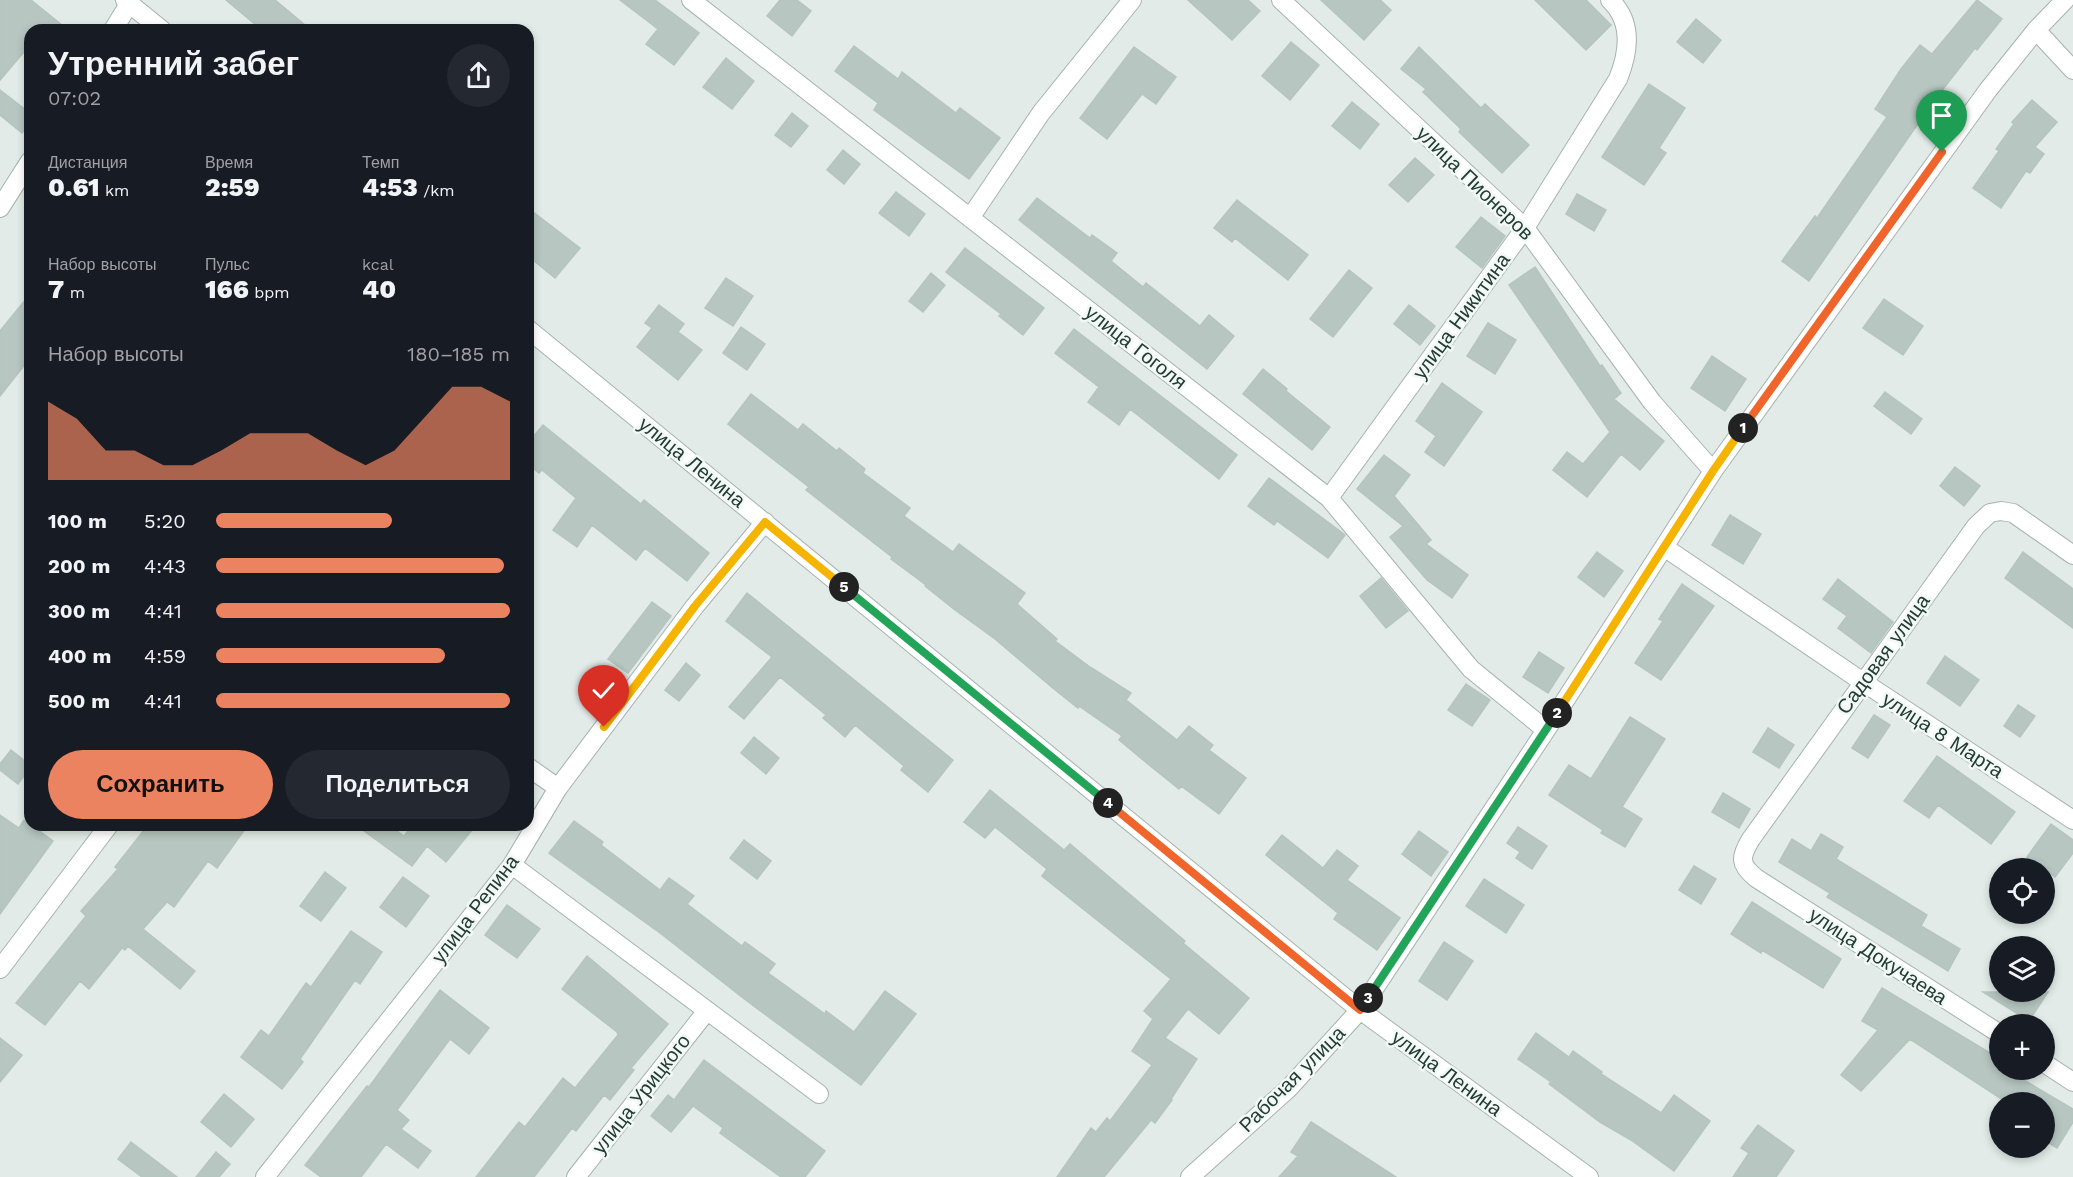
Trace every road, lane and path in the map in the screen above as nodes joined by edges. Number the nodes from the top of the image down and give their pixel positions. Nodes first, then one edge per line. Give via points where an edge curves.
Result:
1 (691, 0) edge
2 (1132, 0) edge
3 (1281, 0) edge
4 (1610, 0) edge
5 (127, 2) edge
6 (2054, 4) edge
7 (116, 24) edge
8 (154, 24) edge
9 (2036, 30) junction
10 (2073, 70) edge
11 (24, 170) edge
12 (0, 208) edge
13 (970, 218) junction
14 (1525, 228) junction
15 (534, 333) edge
16 (1713, 471) junction
17 (1329, 498) junction
18 (765, 522) junction
19 (1664, 547) junction
20 (2073, 555) edge
21 (1863, 682) junction
22 (1546, 730) junction
23 (534, 771) edge
24 (558, 788) junction
25 (2073, 820) edge
26 (534, 828) edge
27 (104, 831) edge
28 (532, 831) edge
29 (512, 865) junction
30 (1756, 878) joint
31 (0, 969) edge
32 (1360, 1010) junction
33 (706, 1012) junction
34 (1989, 1028) edge
35 (2055, 1070) edge
36 (2073, 1082) edge
37 (819, 1094) dead end
38 (265, 1177) edge
39 (576, 1177) edge
40 (1190, 1177) edge
41 (1589, 1177) edge

1 - 13 street, улица Гоголя
2 - 13 street via 1041,113
3 - 14 street, улица Пионеров
4 - 14 street, улица Никитина via 1618,7 1625,25 1626,59 1618,79
5 - 7 street
5 - 8 street
6 - 9 street, Рабочая улица
9 - 10 street
9 - 16 street, Рабочая улица via 1988,90
11 - 12 street
13 - 17 street, улица Гоголя
14 - 16 street, улица Пионеров via 1652,402
14 - 17 street, улица Никитина
15 - 18 street, улица Ленина
16 - 19 street, Рабочая улица
17 - 22 street, улица Гоголя via 1471,669
18 - 24 street, улица Репина via 695,606
18 - 32 street, улица Ленина
19 - 21 street, улица 8 Марта
19 - 22 street, Рабочая улица
20 - 21 street, Садовая улица via 2013,513 1990,513 1976,526
21 - 25 street, улица 8 Марта
21 - 30 street, Садовая улица via 1746,847 1742,862
22 - 32 street, Рабочая улица
23 - 24 street
24 - 26 street, улица Репина
27 - 31 street
28 - 29 street, улица Репина
29 - 33 street
29 - 38 street, улица Репина
30 - 34 street, улица Докучаева
32 - 40 street, Рабочая улица via 1289,1088
32 - 41 street, улица Ленина
33 - 37 street
33 - 39 street, улица Урицкого
35 - 36 street

